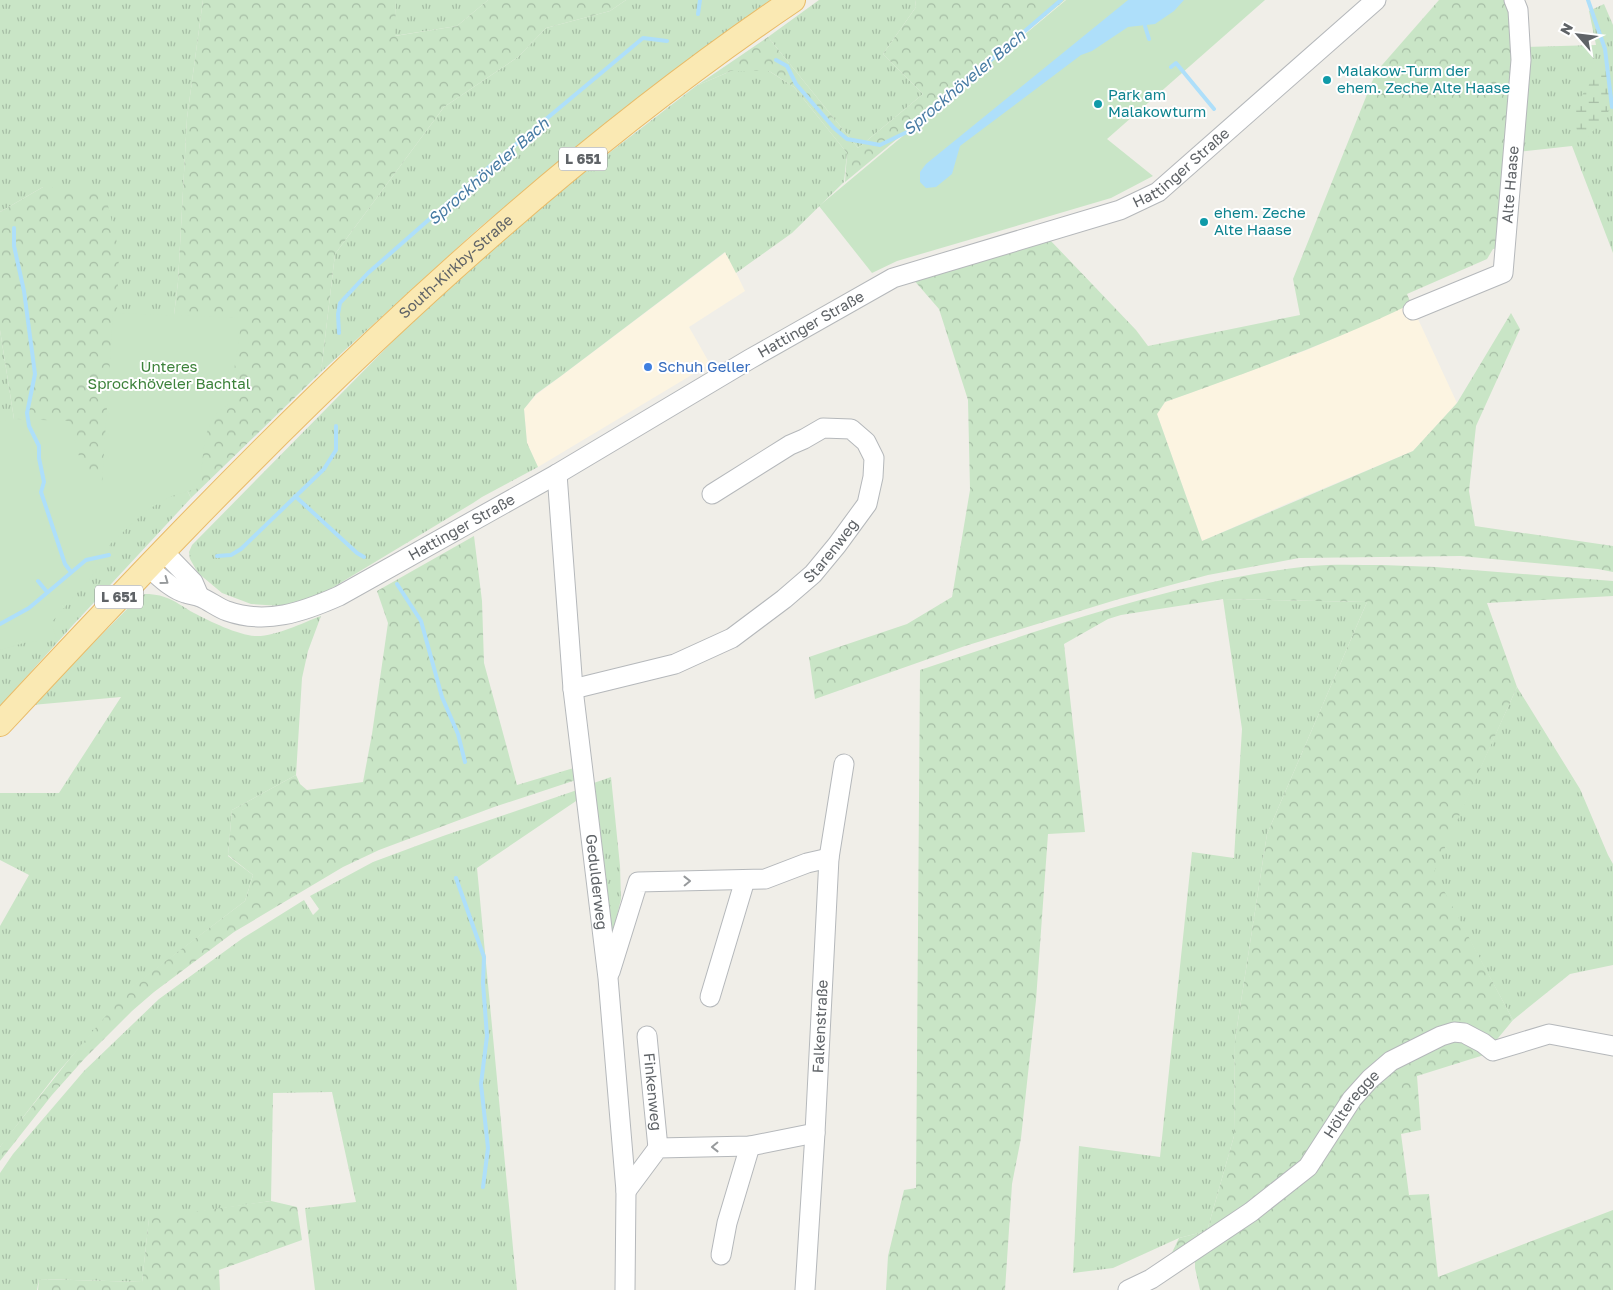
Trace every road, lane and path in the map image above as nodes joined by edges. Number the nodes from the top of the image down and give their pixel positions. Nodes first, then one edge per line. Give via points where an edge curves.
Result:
1 (793, 0) edge
2 (1376, 0) edge
3 (1514, 0) edge
4 (1413, 310) dead end
5 (557, 474) junction
6 (712, 494) dead end
7 (155, 559) junction
8 (573, 689) junction
9 (0, 724) edge
10 (844, 764) dead end
11 (829, 858) junction
12 (744, 880) junction
13 (608, 978) junction
14 (710, 997) dead end
15 (647, 1036) dead end
16 (1613, 1046) edge
17 (815, 1133) junction
18 (750, 1146) junction
19 (658, 1148) junction
20 (626, 1191) junction
21 (721, 1255) dead end
22 (625, 1290) edge
23 (804, 1290) edge
24 (1128, 1290) edge

1 - 7 main road, South-Kirkby-Straße / L 651 via 654,101 518,212 347,368
2 - 5 street, Hattinger Straße via 1158,192 1120,210 893,278
3 - 4 street, Alte Haase via 1518,10 1521,60 1503,273
5 - 7 street, Hattinger Straße via 306,611 269,618 229,612 165,582
5 - 8 street, Gedulderweg
6 - 8 street, Starenweg via 823,428 851,430 866,442 874,458 867,504 838,545 813,574 732,638 682,660
7 - 9 main road, L 651
8 - 13 street, Gedulderweg
10 - 11 street, Falkenstraße
11 - 12 street via 765,879
11 - 17 street, Falkenstraße
13 -> 12 street via 638,882
12 - 14 street
13 - 20 street, Gedulderweg
15 - 19 street, Finkenweg
16 - 24 street, Hölteregge via 1549,1034 1493,1051 1464,1033 1440,1036 1391,1061 1370,1079 1352,1099 1308,1167 1252,1212 1151,1279
17 - 18 street, Finkenweg
17 - 23 street, Falkenstraße
18 -> 19 street, Finkenweg
18 - 21 street
19 - 20 street, Finkenweg
20 - 22 street, Gedulderweg

